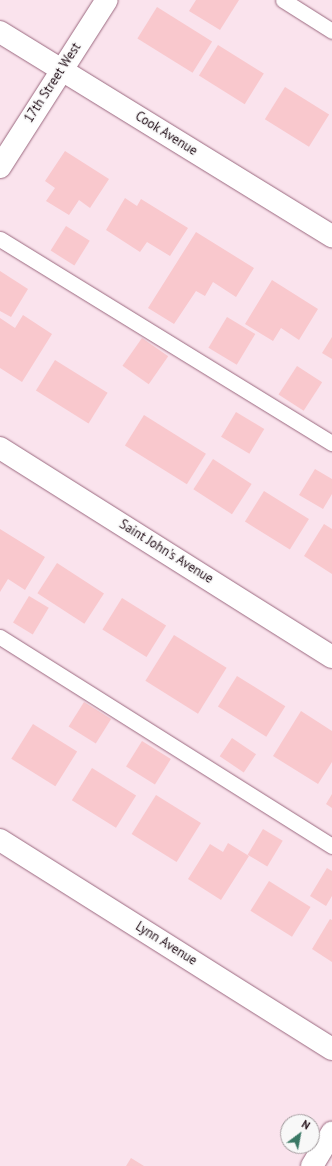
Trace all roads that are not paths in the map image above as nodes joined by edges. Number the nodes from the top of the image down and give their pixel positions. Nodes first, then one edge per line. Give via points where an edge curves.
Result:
1 (107, 0) edge
2 (283, 0) edge
3 (332, 31) edge
4 (0, 32) edge
5 (62, 70) junction
6 (0, 167) edge
7 (332, 236) edge
8 (0, 239) edge
9 (332, 443) edge
10 (0, 448) edge
11 (0, 637) edge
12 (332, 656) edge
13 (0, 840) edge
14 (332, 846) edge
15 (332, 1049) edge
16 (332, 1133) edge
17 (312, 1166) edge

1 - 5 street, 17th Street West
2 - 3 lane
4 - 5 street, Cook Avenue
5 - 6 street, 17th Street West
5 - 7 street, Cook Avenue
8 - 9 lane
10 - 12 street, Saint John's Avenue
11 - 14 lane
13 - 15 street, Lynn Avenue
16 - 17 street

